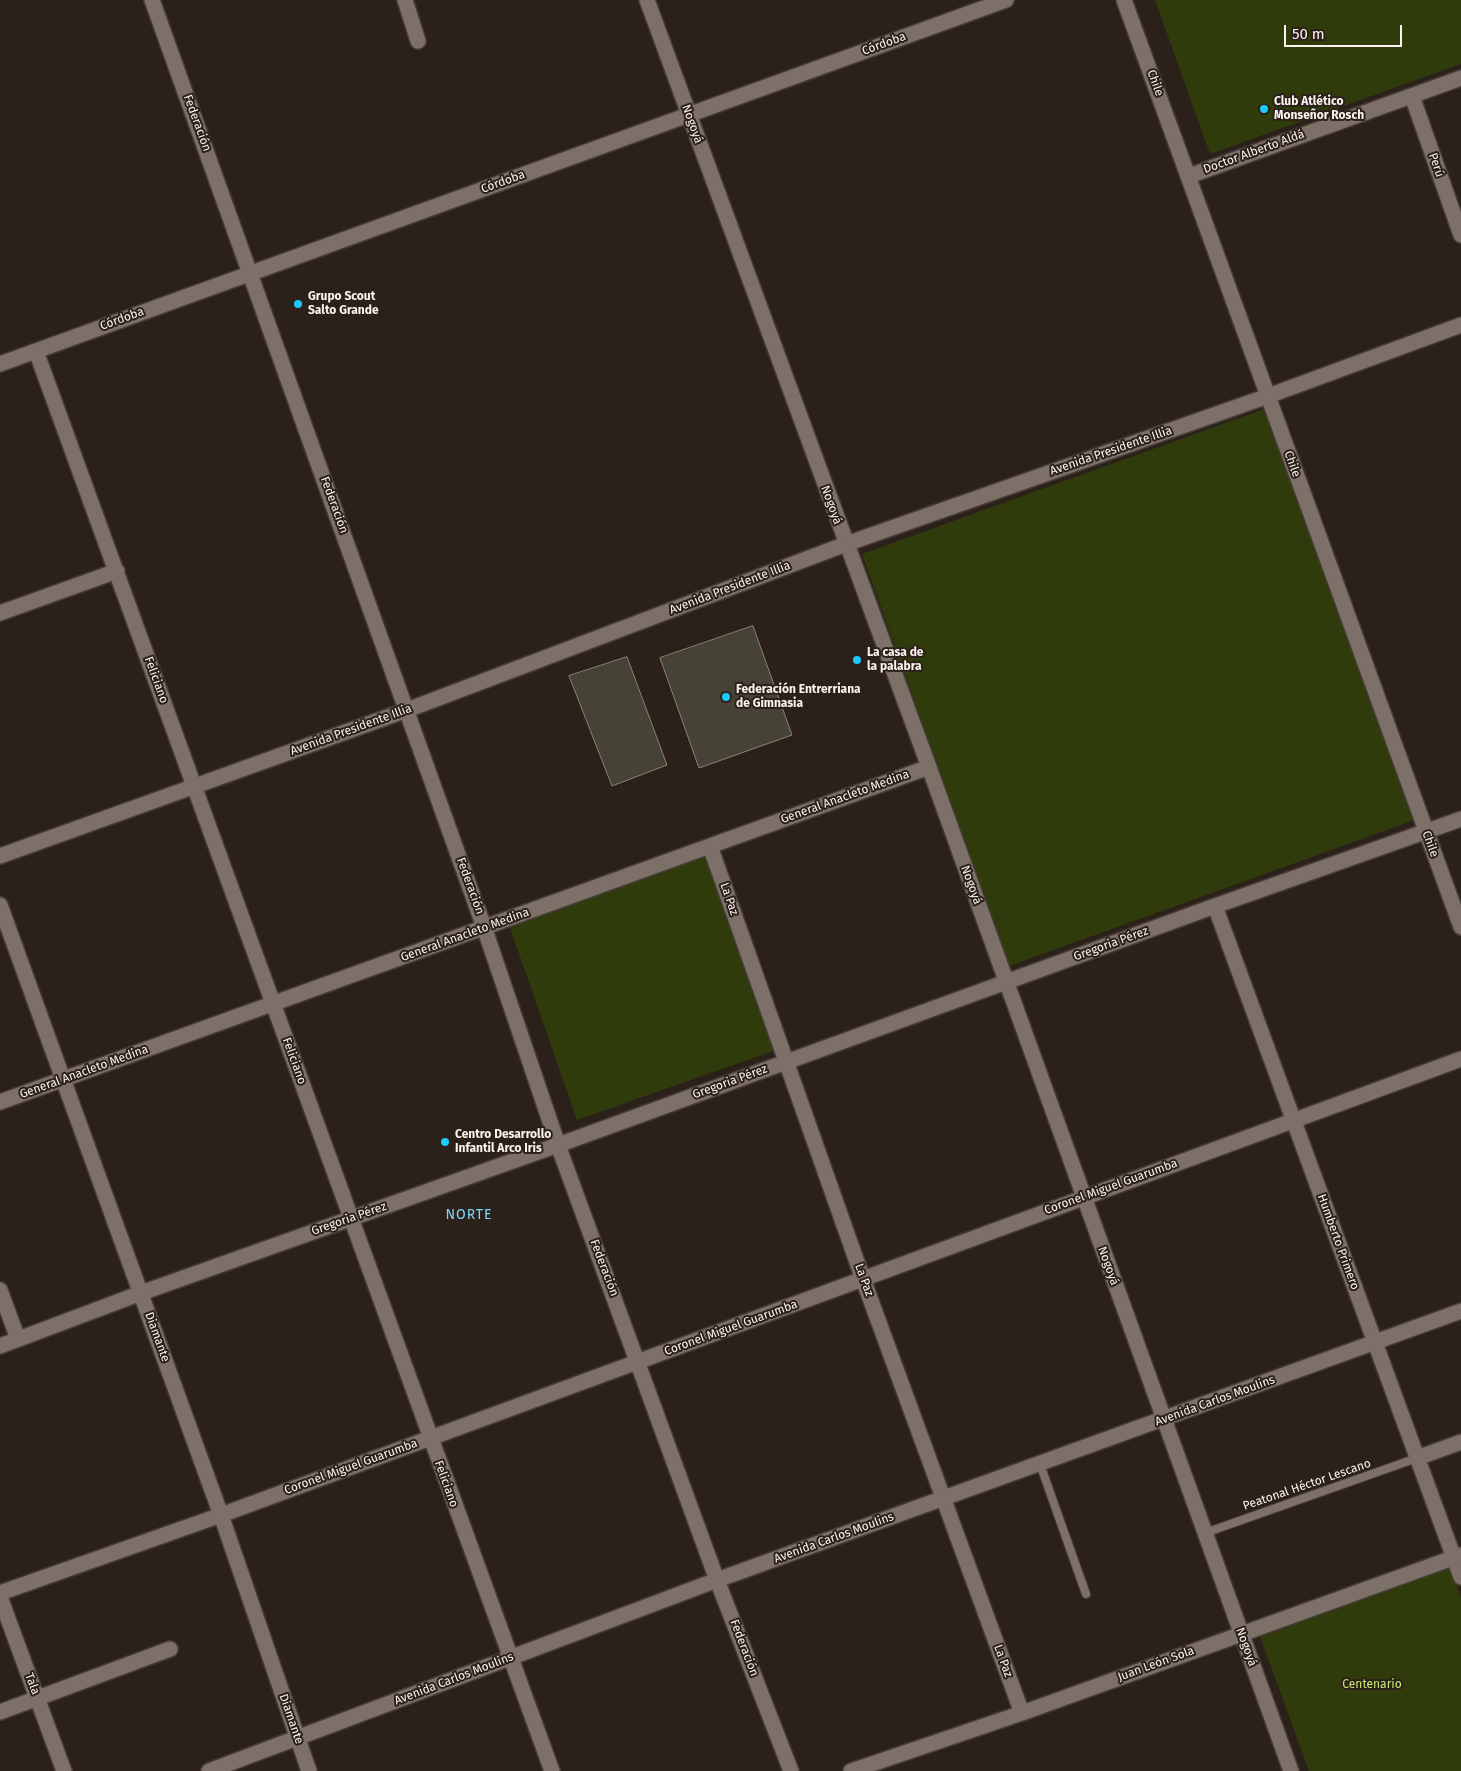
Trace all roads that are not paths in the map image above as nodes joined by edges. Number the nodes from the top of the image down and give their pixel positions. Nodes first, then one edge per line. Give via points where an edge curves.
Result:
1 (152, 0) edge
2 (405, 0) edge
3 (647, 0) edge
4 (1006, 0) edge
5 (1124, 0) edge
6 (418, 41) dead end
7 (1461, 78) edge
8 (1412, 96) junction
9 (689, 115) junction
10 (1189, 176) junction
11 (1461, 235) edge
12 (252, 273) junction
13 (1461, 325) edge
14 (36, 351) junction
15 (0, 364) edge
16 (1268, 396) junction
17 (846, 544) junction
18 (117, 571) junction
19 (0, 614) edge
20 (407, 710) junction
21 (929, 767) junction
22 (194, 787) junction
23 (1461, 819) edge
24 (1426, 832) junction
25 (710, 846) junction
26 (0, 856) edge
27 (0, 905) edge
28 (1215, 906) junction
29 (1461, 927) edge
30 (484, 928) junction
31 (1006, 982) junction
32 (274, 1004) junction
33 (1461, 1059) edge
34 (786, 1062) junction
35 (64, 1079) junction
36 (0, 1102) edge
37 (1293, 1120) junction
38 (558, 1146) junction
39 (1083, 1197) junction
40 (350, 1219) junction
41 (863, 1279) junction
42 (0, 1290) edge
43 (141, 1293) junction
44 (1461, 1311) edge
45 (18, 1339) junction
46 (1375, 1343) junction
47 (0, 1346) edge
48 (639, 1362) junction
49 (1164, 1420) junction
50 (429, 1438) junction
51 (1461, 1442) edge
52 (1417, 1458) junction
53 (1040, 1464) junction
54 (944, 1499) junction
55 (221, 1515) junction
56 (1204, 1533) junction
57 (1457, 1556) edge
58 (1461, 1577) edge
59 (718, 1580) junction
60 (0, 1593) edge
61 (1086, 1594) dead end
62 (0, 1597) edge
63 (1241, 1633) junction
64 (170, 1648) dead end
65 (510, 1658) junction
66 (37, 1698) junction
67 (0, 1712) edge
68 (1022, 1713) junction
69 (298, 1739) junction
70 (64, 1771) edge
71 (209, 1771) edge
72 (309, 1771) edge
73 (552, 1771) edge
74 (791, 1771) edge
75 (851, 1771) edge
76 (1290, 1771) edge

1 - 12 street, Federación
2 - 6 street
3 - 9 street, Nogoyá
4 - 9 street, Córdoba
5 - 10 street, Chile
7 - 8 street, Doctor Alberto Aldá
8 - 10 street, Doctor Alberto Aldá
8 - 11 street, Perú
9 - 12 street, Córdoba
9 - 17 street, Nogoyá
10 - 16 street, Chile
12 - 14 street, Córdoba
12 - 20 street, Federación
13 - 16 street, Avenida Presidente Illia
14 - 15 street, Córdoba
14 - 18 street, Feliciano
16 - 17 street, Avenida Presidente Illia
16 - 24 street, Chile
17 - 20 street, Avenida Presidente Illia
17 - 21 street, Nogoyá
18 - 19 street
18 - 22 street, Feliciano
20 - 22 street, Avenida Presidente Illia
20 - 30 street, Federación
21 - 25 street, General Anacleto Medina
21 - 31 street, Nogoyá
22 - 26 street, Avenida Presidente Illia
22 - 32 street, Feliciano
23 - 24 street, Gregoria Pérez
24 - 28 street, Gregoria Pérez
24 - 29 street, Chile
25 - 30 street, General Anacleto Medina
25 - 34 street, La Paz
27 - 35 street, Diamante
28 - 31 street, Gregoria Pérez
28 - 37 street, Humberto Primero
30 - 32 street, General Anacleto Medina
30 - 38 street, Federación
31 - 34 street, Gregoria Pérez
31 - 39 street, Nogoyá
32 - 35 street, General Anacleto Medina
32 - 40 street, Feliciano
33 - 37 street, Coronel Miguel Guarumba
34 - 38 street, Gregoria Pérez
34 - 41 street, La Paz
35 - 36 street, General Anacleto Medina
35 - 43 street, Diamante
37 - 39 street, Coronel Miguel Guarumba
37 - 46 street, Humberto Primero
38 - 40 street, Gregoria Pérez
38 - 48 street, Federación
39 - 41 street, Coronel Miguel Guarumba
39 - 49 street, Nogoyá
40 - 43 street, Gregoria Pérez
40 - 50 street, Feliciano
41 - 48 street, Coronel Miguel Guarumba
41 - 54 street, La Paz
42 - 45 street
43 - 45 street, Gregoria Pérez
43 - 55 street, Diamante
44 - 46 street, Avenida Carlos Moulins
45 - 47 street, Gregoria Pérez
46 - 49 street, Avenida Carlos Moulins
46 - 52 street, Humberto Primero
48 - 50 street, Coronel Miguel Guarumba
48 - 59 street, Federación
49 - 53 street, Avenida Carlos Moulins
49 - 56 street, Nogoyá
50 - 55 street, Coronel Miguel Guarumba
50 - 65 street, Feliciano
51 - 52 street
52 - 56 lane, Peatonal Héctor Lescano
52 - 57 street, Humberto Primero
53 - 54 street, Avenida Carlos Moulins
53 - 61 lane
54 - 59 street, Avenida Carlos Moulins
54 - 68 street, La Paz
55 - 60 street, Coronel Miguel Guarumba
55 - 69 street, Diamante
56 - 63 street, Nogoyá
57 - 58 street, Humberto Primero
57 - 63 street, Juan León Sola
59 - 65 street, Avenida Carlos Moulins
59 - 74 street, Federación
62 - 66 street, Tala
63 - 68 street, Juan León Sola
63 - 76 street, Nogoyá
64 - 66 street
65 - 69 street, Avenida Carlos Moulins
65 - 73 street, Feliciano
66 - 67 street
66 - 70 street, Tala
68 - 75 street, Juan León Sola
69 - 71 street, Avenida Carlos Moulins
69 - 72 street, Diamante

